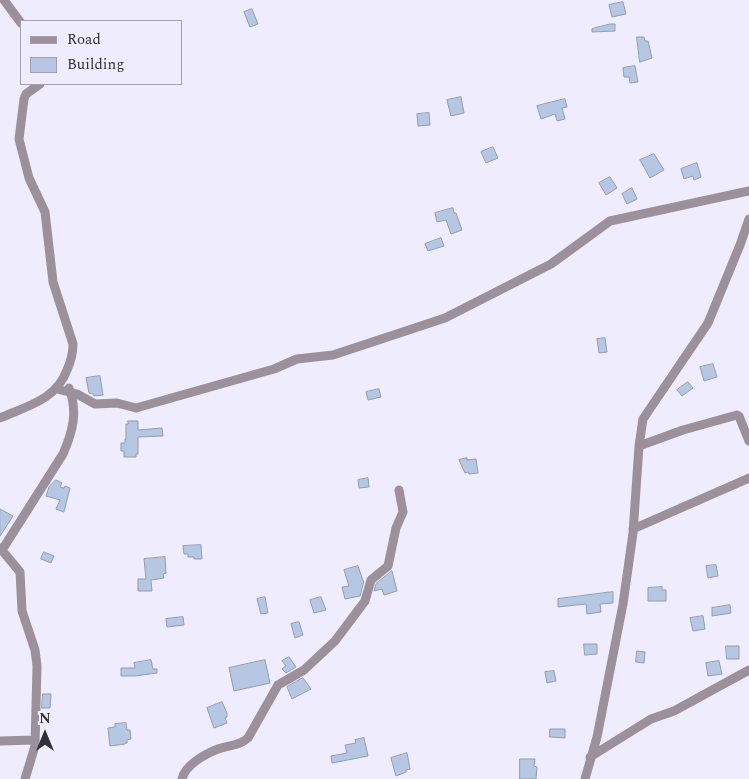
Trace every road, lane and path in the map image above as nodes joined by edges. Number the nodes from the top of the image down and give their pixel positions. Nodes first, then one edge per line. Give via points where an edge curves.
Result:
1 (4, 0) edge
2 (20, 22) edge
3 (39, 85) edge
4 (749, 191) edge
5 (749, 220) edge
6 (65, 378) junction
7 (57, 389) junction
8 (70, 392) junction
9 (0, 418) edge
10 (749, 441) edge
11 (639, 446) junction
12 (749, 478) edge
13 (399, 490) dead end
14 (633, 529) junction
15 (1, 549) edge
16 (749, 670) edge
17 (35, 740) junction
18 (0, 741) edge
19 (590, 757) junction
20 (25, 779) edge
21 (182, 779) edge
22 (585, 779) edge

1 - 2 street
3 - 6 street via 24,99 19,139 29,178 45,212 53,282 72,344 73,353
4 - 8 street via 610,221 551,264 454,314 333,355 297,359 274,369 136,408 117,403 95,404
5 - 11 street via 708,323 643,419
6 - 7 street
6 - 8 street
7 - 8 street
7 - 9 street via 45,398
8 - 15 street via 74,415 69,441
10 - 11 street via 740,416 737,416
11 - 14 street
12 - 14 street
13 - 21 street via 403,512 396,528 390,563 371,580 358,611 304,670 278,685 248,738 240,744 211,752 187,767
14 - 19 street via 623,604 597,737
15 - 17 street via 20,572 22,611 36,658
16 - 19 street via 674,711 652,719
17 - 18 street
17 - 20 street
19 - 22 street

